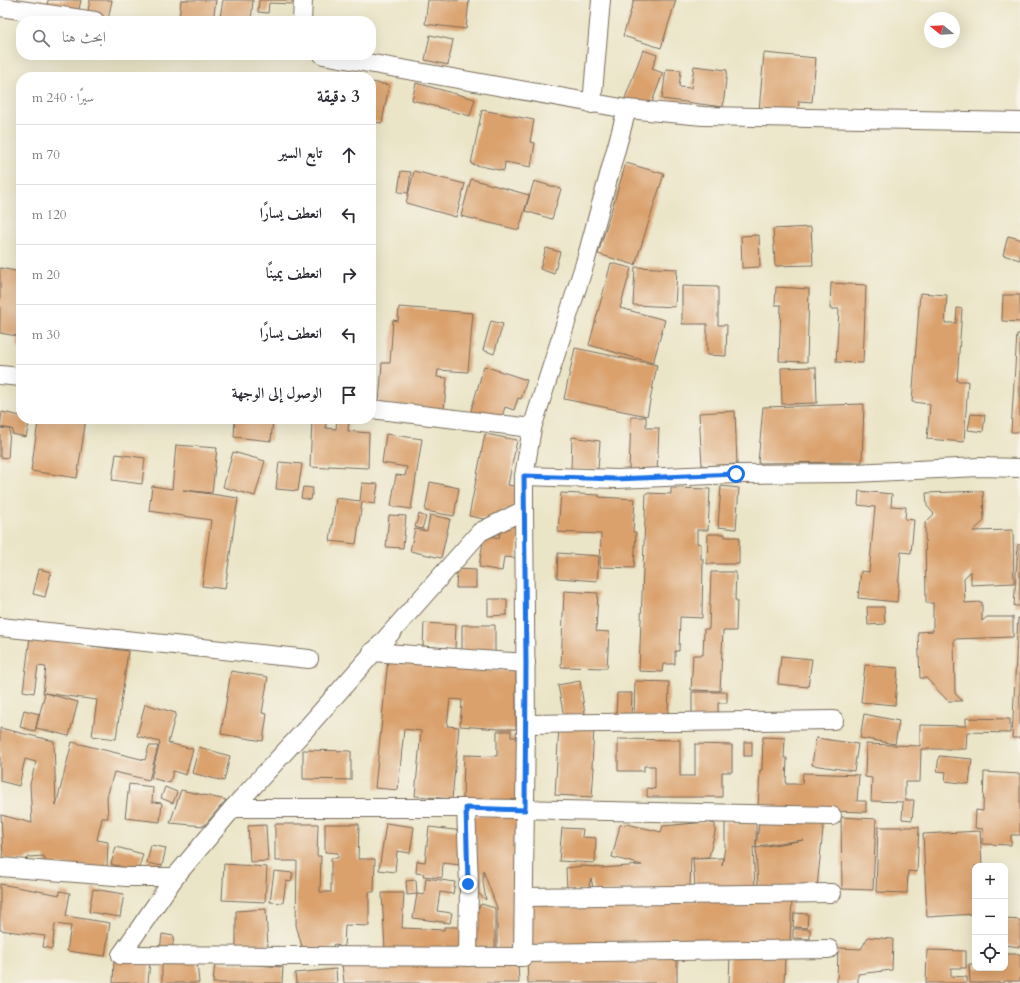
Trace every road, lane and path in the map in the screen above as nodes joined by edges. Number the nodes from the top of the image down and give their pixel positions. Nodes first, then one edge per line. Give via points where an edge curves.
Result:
1 (303, 0) edge
2 (601, 0) edge
3 (0, 7) edge
4 (61, 16) edge
5 (302, 16) edge
6 (350, 60) edge
7 (592, 104) junction
8 (627, 109) junction
9 (1020, 122) edge
10 (0, 375) edge
11 (16, 377) edge
12 (376, 410) edge
13 (532, 428) junction
14 (1020, 468) edge
15 (524, 476) junction
16 (524, 510) junction
17 (0, 627) edge
18 (372, 652) junction
19 (309, 660) dead end
20 (526, 663) junction
21 (834, 720) dead end
22 (526, 724) junction
23 (233, 808) junction
24 (466, 808) junction
25 (525, 810) junction
26 (832, 816) dead end
27 (0, 867) edge
28 (175, 877) junction
29 (832, 893) dead end
30 (525, 897) junction
31 (829, 949) dead end
32 (523, 953) junction
33 (468, 957) junction

1 - 5 street
2 - 7 street
3 - 4 street
6 - 7 street
7 - 8 street
8 - 9 street via 703,116
8 - 13 street via 585,263
10 - 11 street
12 - 13 street
13 - 15 street
14 - 15 street via 616,479
15 - 16 street
16 - 18 street via 480,532
16 - 20 street
17 - 19 street
18 - 20 street
18 - 23 street
20 - 22 street
21 - 22 street
22 - 25 street
23 - 24 street
23 - 28 street
24 - 25 street
24 - 33 street
25 - 26 street
25 - 30 street
27 - 28 street via 127,877
28 - 33 street via 121,955
29 - 30 street
30 - 32 street
31 - 32 street
32 - 33 street via 523,957

